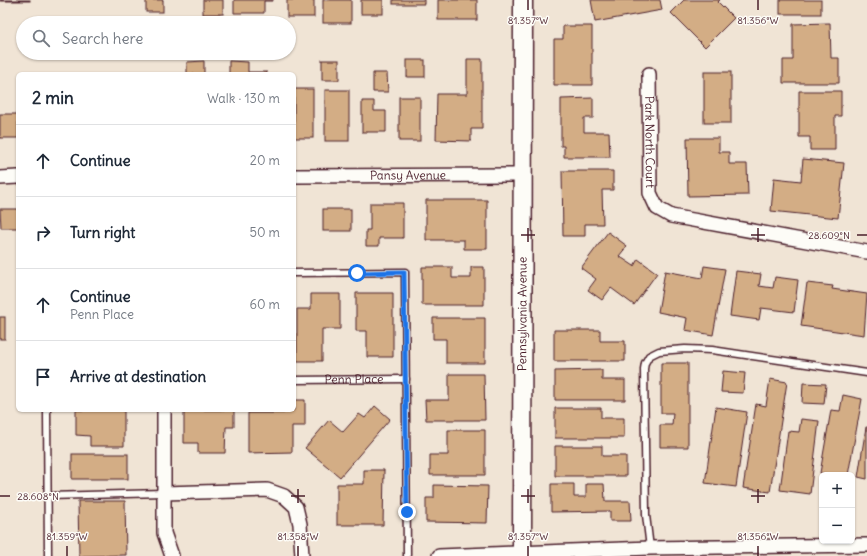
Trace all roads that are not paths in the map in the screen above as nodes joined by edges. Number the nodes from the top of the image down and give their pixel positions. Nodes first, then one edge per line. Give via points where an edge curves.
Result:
1 (523, 0) edge
2 (649, 74) dead end
3 (522, 175) junction
4 (296, 176) edge
5 (16, 177) edge
6 (0, 178) edge
7 (867, 252) edge
8 (296, 273) edge
9 (867, 373) edge
10 (406, 379) junction
11 (296, 380) edge
12 (47, 412) edge
13 (164, 412) edge
14 (163, 493) junction
15 (48, 496) junction
16 (867, 545) edge
17 (650, 552) edge
18 (522, 555) edge
19 (48, 556) edge
20 (172, 556) edge
21 (302, 556) edge
22 (407, 556) edge
23 (439, 556) edge

1 - 3 street, Pennsylvania Avenue
2 - 7 street, Park North Court via 650,193 657,208 671,216
3 - 4 street, Pansy Avenue
3 - 18 street, Pennsylvania Avenue
5 - 6 street
8 - 10 lane via 404,272
9 - 17 lane via 712,350 659,351 649,356 644,369 646,515
10 - 11 lane, Penn Place
10 - 22 lane
12 - 15 lane
13 - 14 street
14 - 15 lane
14 - 20 street via 164,533
14 - 21 street via 266,490 284,496 296,507
15 - 19 lane
16 - 17 street
17 - 18 street
18 - 23 street

